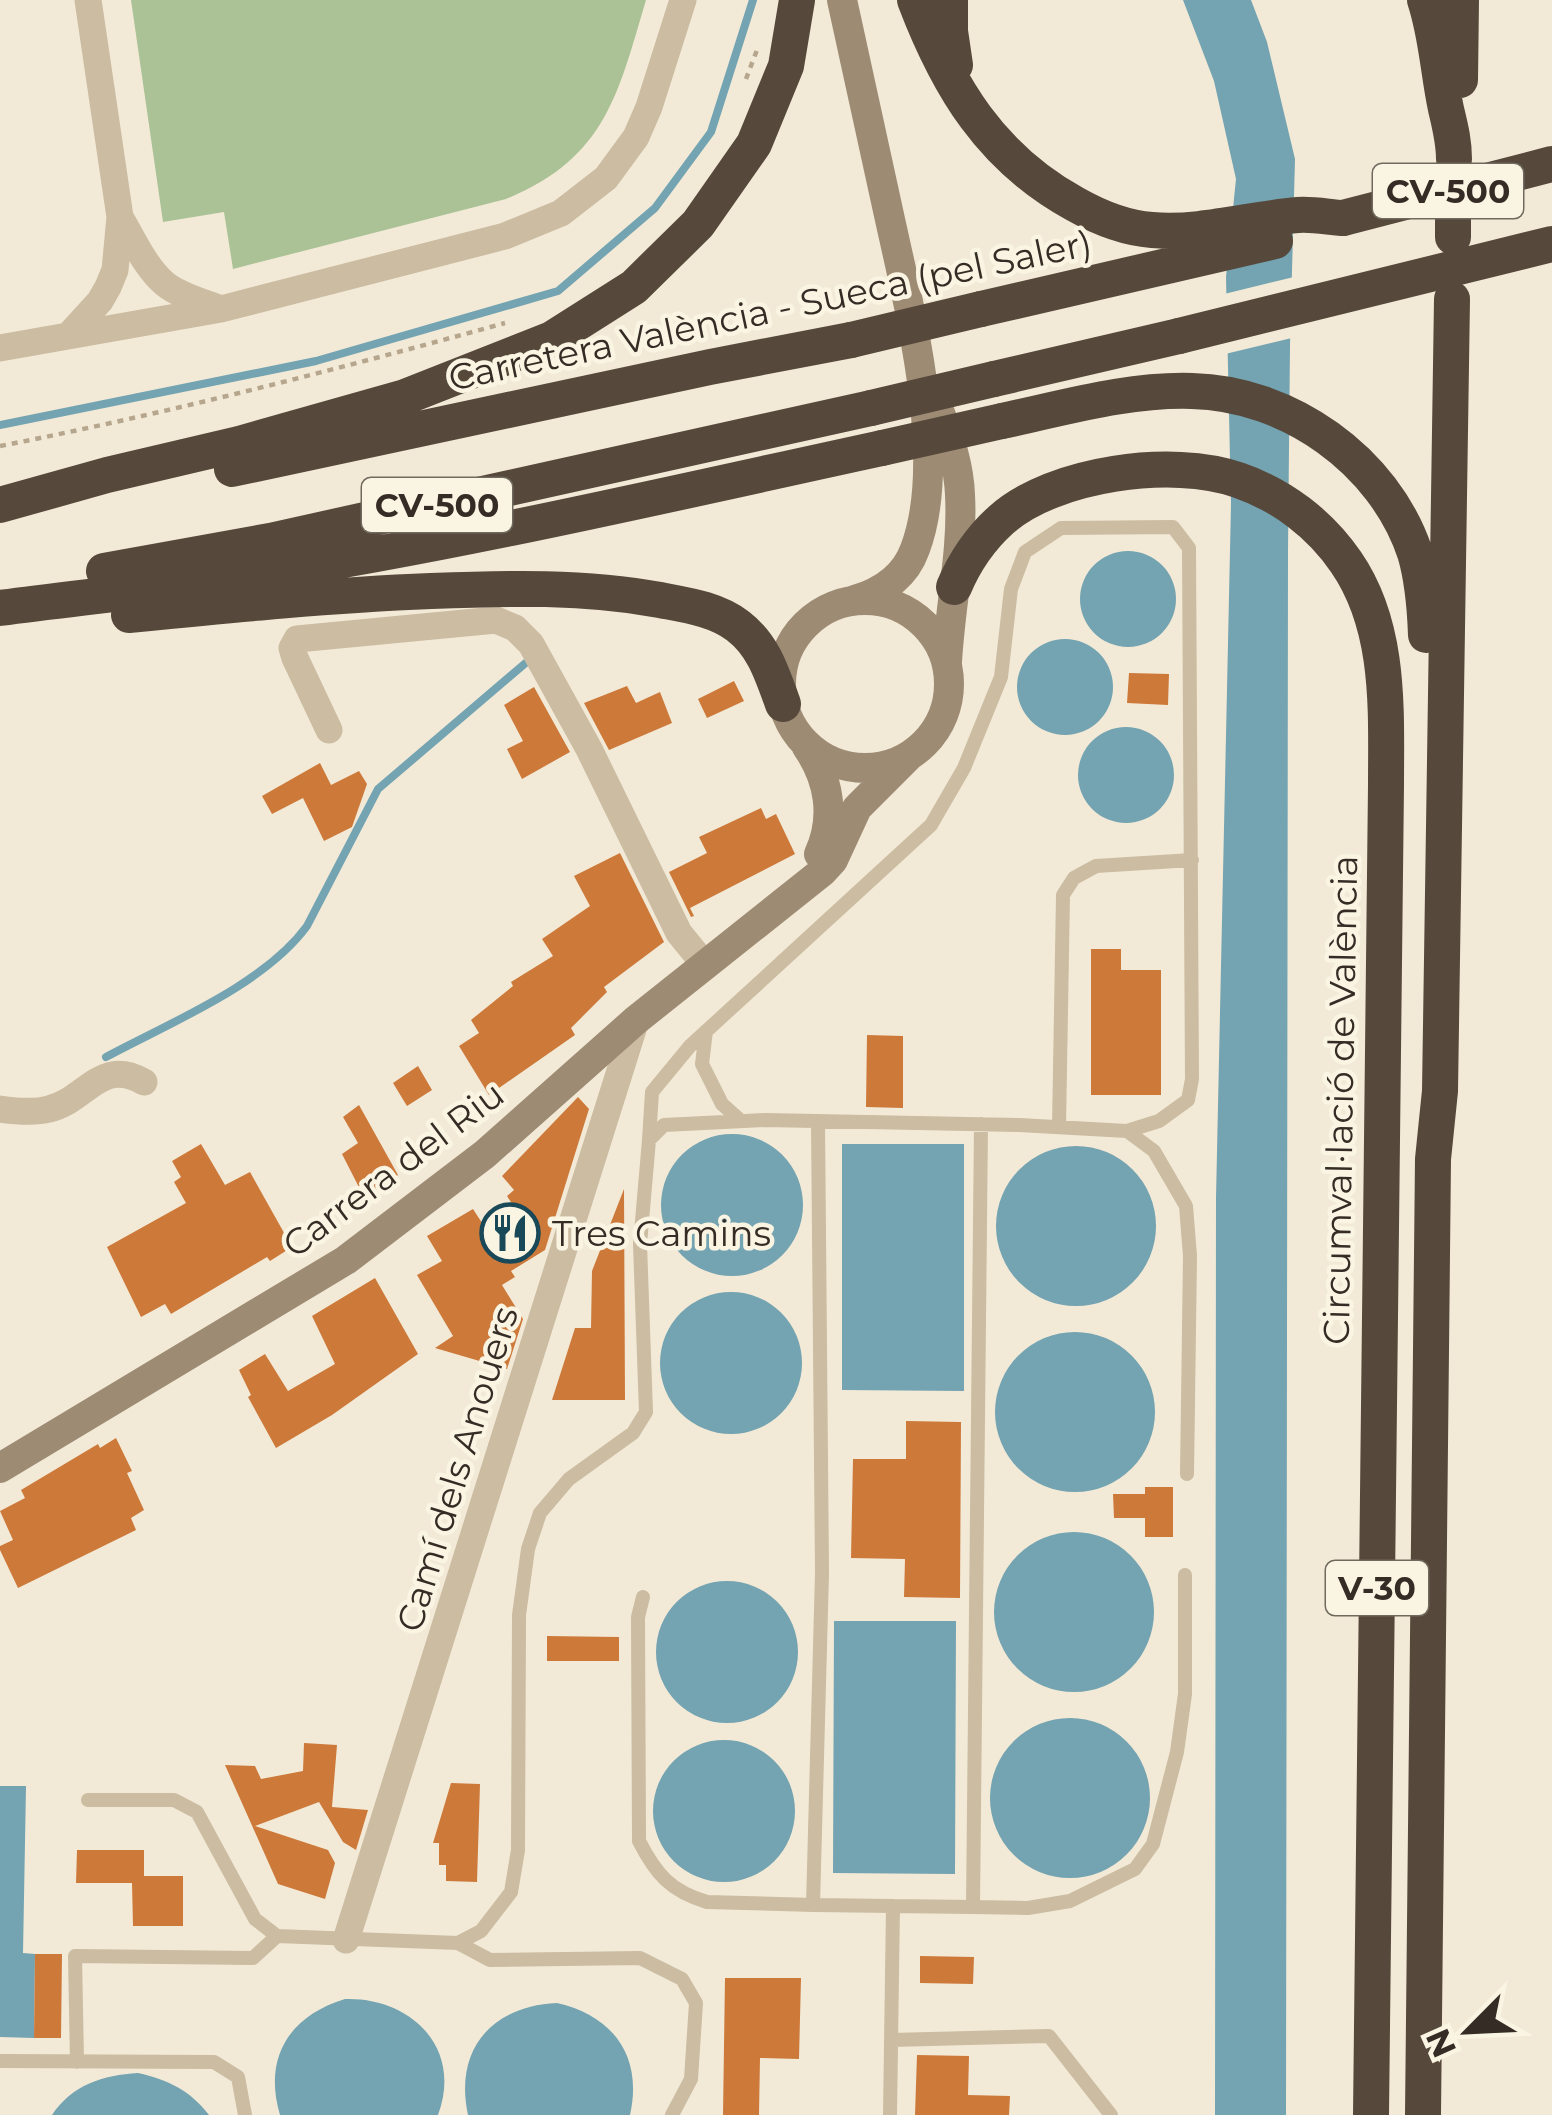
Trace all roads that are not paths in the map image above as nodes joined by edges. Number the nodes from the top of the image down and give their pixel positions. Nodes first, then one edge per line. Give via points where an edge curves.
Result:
1 (88, 0) edge
2 (683, 0) edge
3 (797, 0) edge
4 (842, 0) edge
5 (915, 0) edge
6 (950, 0) edge
7 (1426, 0) edge
8 (1461, 0) edge
9 (980, 124) junction
10 (1552, 164) edge
11 (120, 217) junction
12 (1552, 244) edge
13 (1180, 247) junction
14 (1452, 299) dead end
15 (220, 309) junction
16 (68, 336) junction
17 (0, 348) edge
18 (919, 352) junction
19 (0, 510) edge
20 (954, 587) junction
21 (0, 590) edge
22 (855, 599) junction
23 (0, 608) edge
24 (0, 629) edge
25 (947, 662) junction
26 (783, 704) junction
27 (329, 730) dead end
28 (803, 742) junction
29 (908, 758) junction
30 (1192, 860) junction
31 (803, 888) junction
32 (705, 965) junction
33 (636, 1020) junction
34 (706, 1031) junction
35 (144, 1082) dead end
36 (0, 1109) edge
37 (742, 1121) junction
38 (818, 1121) junction
39 (981, 1124) junction
40 (1059, 1127) junction
41 (1127, 1131) junction
42 (649, 1141) junction
43 (1433, 1159) junction
44 (0, 1468) edge
45 (1187, 1474) dead end
46 (1185, 1575) dead end
47 (643, 1597) dead end
48 (88, 1800) dead end
49 (813, 1905) junction
50 (893, 1906) junction
51 (973, 1907) junction
52 (277, 1936) junction
53 (346, 1940) junction
54 (458, 1943) junction
55 (891, 2040) junction
56 (0, 2061) edge
57 (77, 2062) junction
58 (245, 2115) edge
59 (671, 2115) edge
60 (890, 2115) edge
61 (1111, 2115) edge
62 (1371, 2115) edge
63 (1423, 2115) edge

1 - 11 street
2 - 15 street via 636,137 606,178 561,213 505,236
3 - 19 highway via 786,66 754,144 698,224 634,287 553,339 405,397
4 - 18 street
5 - 9 highway via 950,80
6 - 9 highway via 954,61
7 - 8 highway via 1454,148
9 - 13 highway via 1028,173 1083,209
10 - 13 highway, CV-500, bridge via 1343,218 1300,215 1211,229
11 - 15 street via 164,283
11 - 16 street via 109,287
12 - 21 highway, CV-500, bridge via 871,408 270,541
13 - 19 highway, Carretera València - Sueca (pel Saler) / CV-500, bridge via 851,340 127,492
14 - 43 highway, V-30
15 - 16 street
16 - 17 street
18 - 20 street via 958,471
18 - 22 street via 928,457 922,528 898,575
20 - 25 street
20 - 62 highway, Circumval·lació de València / V-30 via 987,534 1040,496 1128,473 1212,473 1270,494 1317,527 1347,564 1380,648
22 - 25 street via 912,613
22 - 26 street via 817,614 790,644
23 - 43 highway, bridge via 368,554 1132,395 1213,392 1283,411 1327,436 1394,509 1426,610 1420,1089
24 - 26 highway via 341,594 600,592 726,618 758,646
25 - 29 street via 947,706
26 - 28 street
27 - 32 street via 295,658 297,639 496,620 514,628 539,658 679,933
28 - 29 street via 853,768
28 - 31 street via 829,809
29 - 31 street, Carrera del Riu via 857,808 832,860
30 - 34 lane via 1190,548 1173,527 1061,528 1025,552 1011,589 1001,677 931,825
30 - 40 lane via 1096,866 1063,895
30 - 41 lane via 1189,1100
31 - 32 street, Carrera del Riu
32 - 33 street, Carrera del Riu
33 - 44 street, Carrera del Riu via 485,1154 346,1260
33 - 53 street, Camí dels Anouers
34 - 37 lane via 702,1064 722,1105
34 - 42 lane via 652,1092
35 - 36 street via 129,1073 104,1075 51,1109
37 - 38 lane
37 - 42 lane via 664,1125
38 - 39 lane
38 - 49 lane via 822,1574
39 - 40 lane
39 - 51 lane
40 - 41 lane
41 - 45 lane via 1154,1151 1186,1206
42 - 54 lane via 640,1244 646,1412 633,1433 569,1479 540,1514 519,1615 511,1892 481,1930
43 - 63 highway, V-30
46 - 51 lane via 1185,1694 1153,1844 1135,1869 1070,1901
47 - 49 lane via 639,1840 650,1862 668,1884 707,1902
48 - 52 lane via 174,1800 197,1812 255,1919
49 - 50 lane
50 - 51 lane
50 - 55 lane
52 - 53 lane
52 - 57 lane via 253,1958 75,1956
53 - 54 lane
54 - 59 lane via 490,1960 640,1958 682,1979 696,2003 691,2079
55 - 60 lane
55 - 61 lane via 1049,2036
56 - 57 lane
57 - 58 lane via 214,2062 238,2077

